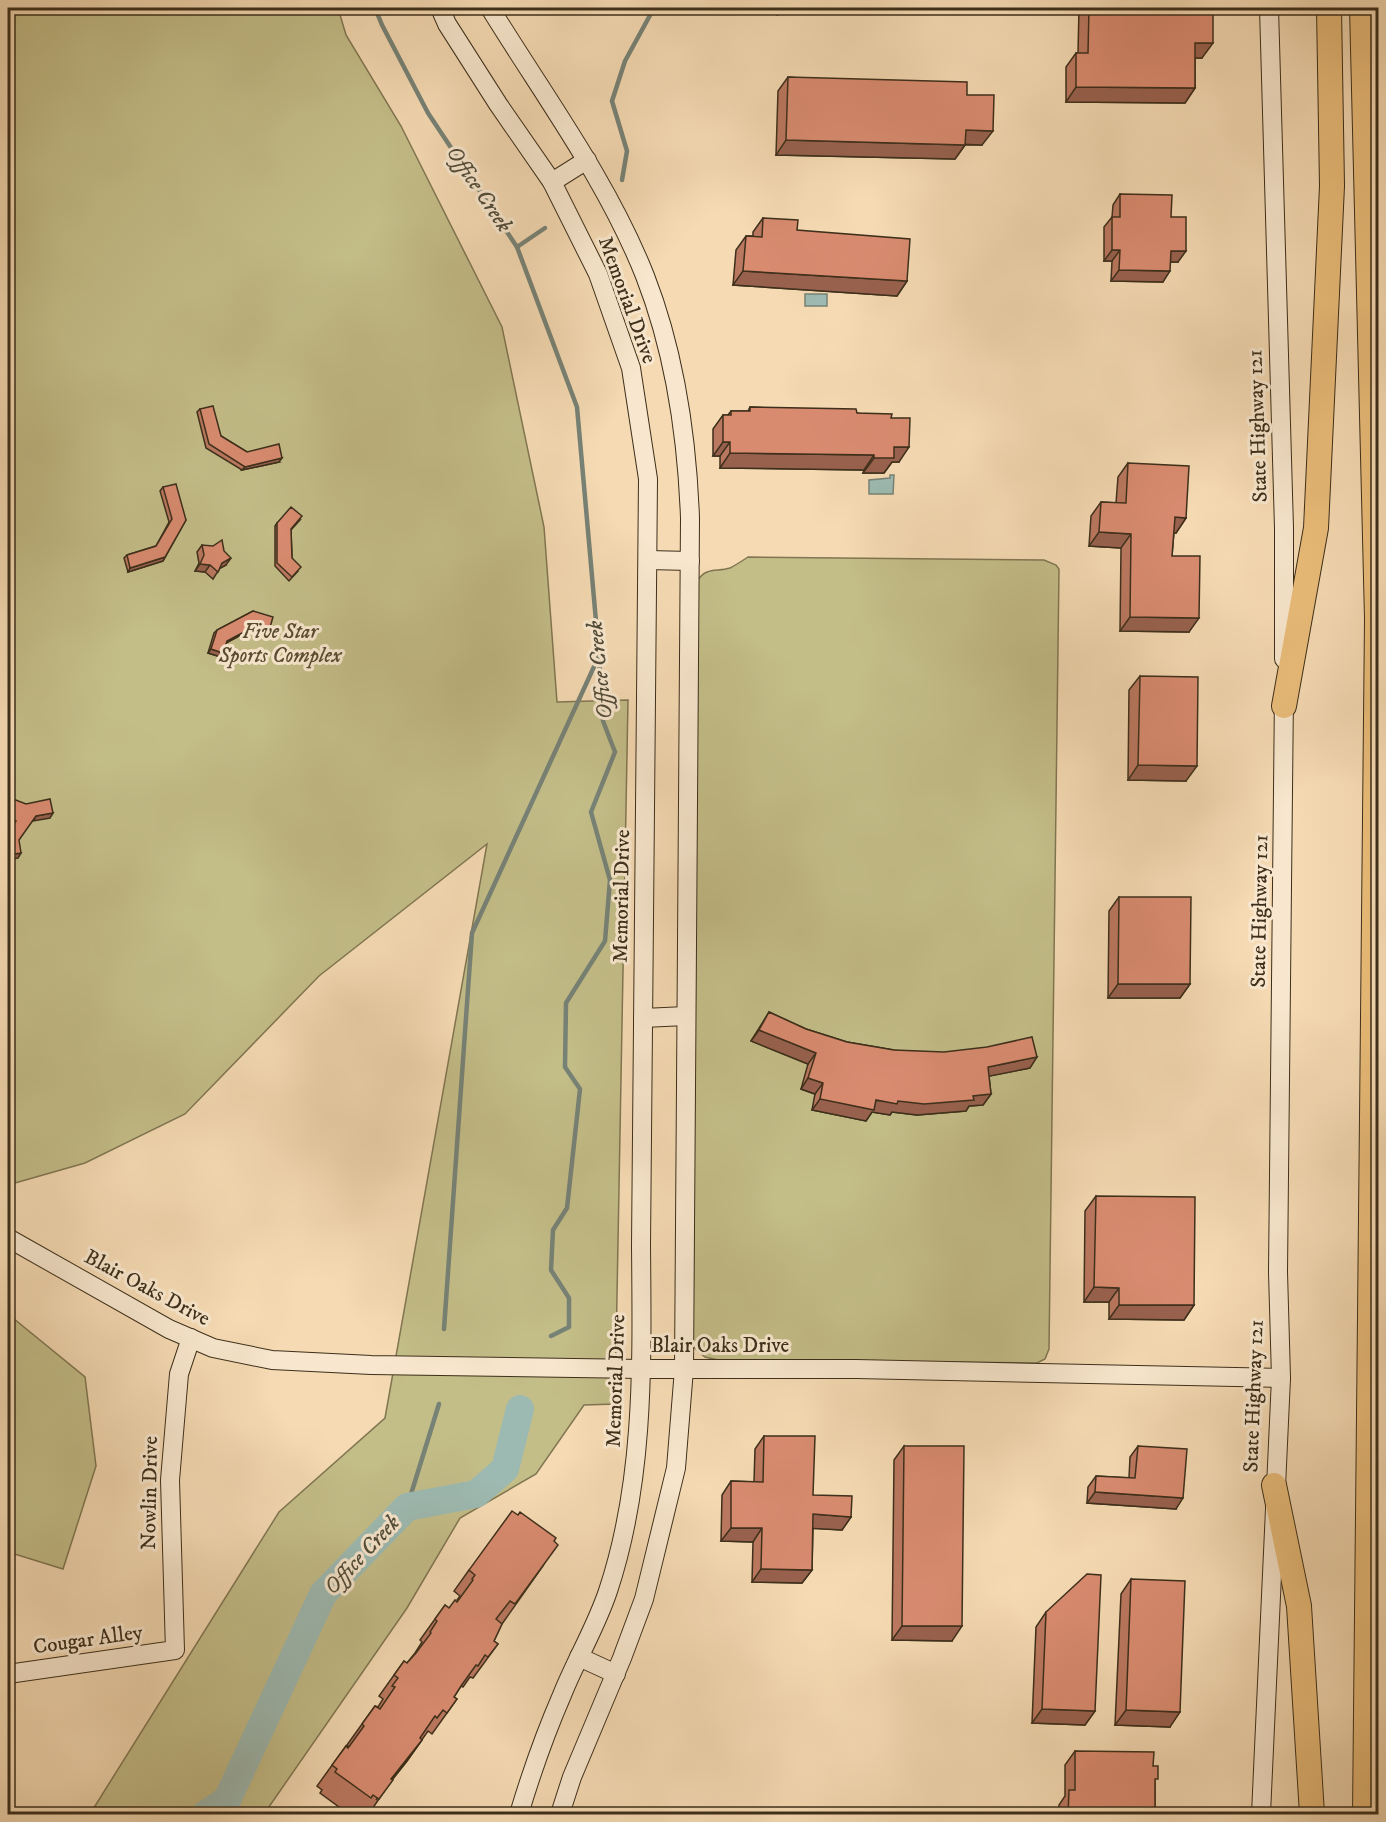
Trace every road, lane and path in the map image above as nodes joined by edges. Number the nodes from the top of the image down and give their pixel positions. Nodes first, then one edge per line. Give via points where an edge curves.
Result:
1 (440, 8) edge
2 (490, 8) edge
3 (1269, 8) edge
4 (1329, 8) edge
5 (1362, 8) edge
6 (587, 160) junction
7 (552, 183) junction
8 (648, 560) junction
9 (690, 561) junction
10 (1284, 706) junction
11 (686, 1016) junction
12 (643, 1018) junction
13 (8, 1238) edge
14 (191, 1338) junction
15 (642, 1369) junction
16 (684, 1369) junction
17 (1281, 1378) junction
18 (1275, 1485) junction
19 (175, 1650) joint
20 (579, 1657) junction
21 (8, 1674) edge
22 (616, 1674) junction
23 (519, 1815) edge
24 (560, 1815) edge
25 (1261, 1815) edge
26 (1312, 1815) edge
27 (1365, 1815) edge

1 - 7 street, Memorial Drive
2 - 6 street, Memorial Drive
3 - 10 street, State Highway 121 via 1284,528
4 - 10 highway via 1332,186 1316,528
5 - 27 highway via 1377,619
6 - 7 street
6 - 9 street, Memorial Drive via 645,277 670,359 688,460
7 - 8 street, Memorial Drive via 598,274 631,368 648,479
8 - 9 street
8 - 12 street, Memorial Drive
9 - 11 street, Memorial Drive
10 - 17 street, State Highway 121 via 1278,1272
11 - 12 street
11 - 16 street, Memorial Drive
12 - 15 street, Memorial Drive
13 - 14 street, Blair Oaks Drive
14 - 15 street, Blair Oaks Drive via 213,1348 304,1363
14 - 19 street, Nowlin Drive via 179,1374 170,1480
15 - 16 street, Blair Oaks Drive
15 - 20 street, Memorial Drive via 631,1502 608,1592
16 - 17 street, Blair Oaks Drive
16 - 22 street, Memorial Drive via 676,1468 644,1599
17 - 18 street, State Highway 121
18 - 25 street, State Highway 121
18 - 26 highway via 1299,1606
19 - 21 street, Cougar Alley
20 - 22 street
20 - 23 street, Memorial Drive
22 - 24 street, Memorial Drive

